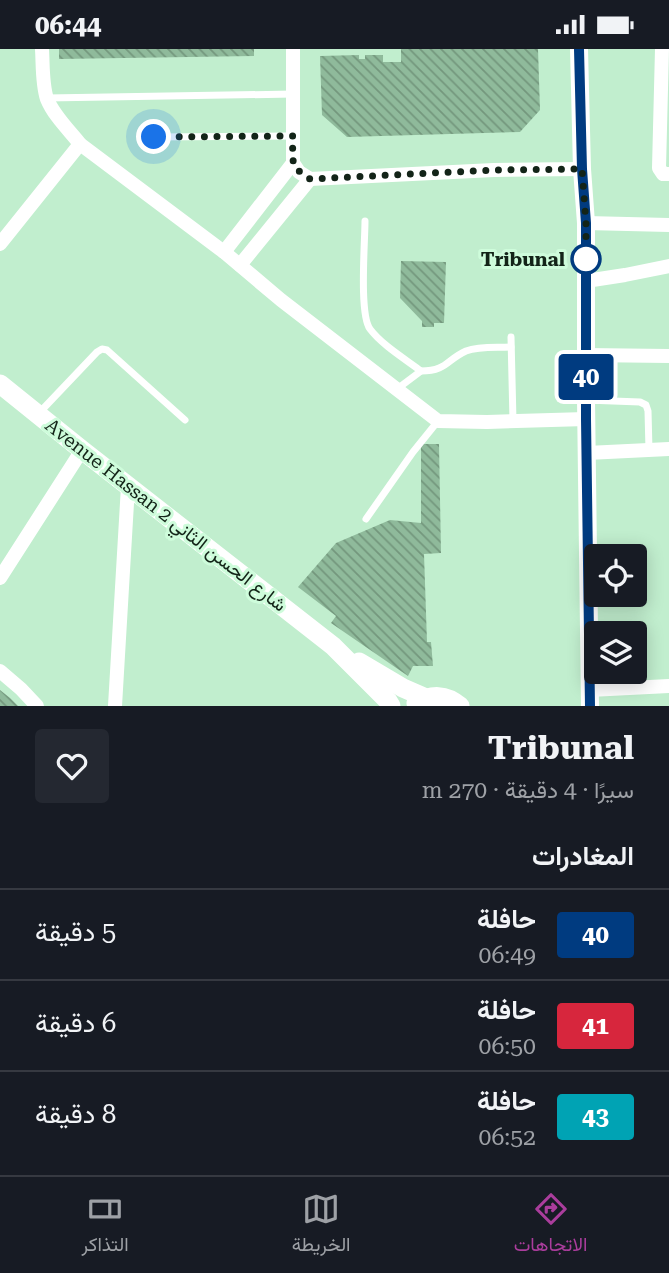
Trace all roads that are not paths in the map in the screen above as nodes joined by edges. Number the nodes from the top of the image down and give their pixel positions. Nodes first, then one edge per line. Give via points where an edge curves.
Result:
1 (42, 49) edge
2 (293, 49) edge
3 (579, 49) edge
4 (662, 49) edge
5 (293, 94) junction
6 (47, 98) junction
7 (293, 136) junction
8 (154, 137) dead end
9 (80, 144) junction
10 (293, 163) junction
11 (582, 169) junction
12 (669, 174) edge
13 (310, 179) junction
14 (365, 221) dead end
15 (586, 223) junction
16 (669, 225) edge
17 (0, 244) edge
18 (224, 252) junction
19 (240, 265) junction
20 (669, 266) edge
21 (586, 281) junction
22 (511, 337) dead end
23 (511, 347) junction
24 (585, 355) junction
25 (669, 356) edge
26 (421, 371) junction
27 (0, 384) edge
28 (397, 389) junction
29 (586, 400) junction
30 (38, 414) junction
31 (586, 419) junction
32 (185, 420) dead end
33 (438, 421) junction
34 (513, 421) junction
35 (669, 449) edge
36 (82, 450) junction
37 (649, 450) junction
38 (587, 453) junction
39 (128, 486) junction
40 (366, 519) dead end
41 (0, 578) edge
42 (333, 646) junction
43 (0, 671) edge
44 (669, 686) edge
45 (590, 698) edge
46 (420, 702) edge
47 (37, 706) edge
48 (115, 706) edge
49 (391, 706) edge
50 (460, 706) edge

1 - 6 street
2 - 5 street
3 - 11 street
4 - 12 street via 659,168
5 - 6 lane
5 - 7 street
6 - 9 street
7 - 8 lane
7 - 10 street
9 - 17 street
9 - 18 street
10 - 13 street
10 - 18 street
11 - 13 street
11 - 15 street
13 - 19 street
14 - 26 lane via 366,322
15 - 16 street
15 - 21 street
18 - 19 street
19 - 28 street
20 - 21 street
21 - 24 street
22 - 23 lane
23 - 26 lane via 475,348 439,370
23 - 34 lane
24 - 25 street
24 - 29 street
26 - 28 lane
27 - 30 main road, Avenue Hassan 2 شارع الحسن الثاني
28 - 33 street
29 - 31 street
29 - 37 lane via 646,405
30 - 32 lane via 102,349
30 - 36 main road, Avenue Hassan 2 شارع الحسن الثاني
31 - 34 street
31 - 38 street
33 - 34 street
33 - 40 lane
35 - 37 street
36 - 39 main road, Avenue Hassan 2 شارع الحسن الثاني
36 - 41 street
37 - 38 street
38 - 45 street
39 - 42 main road, Avenue Hassan 2 شارع الحسن الثاني
39 - 48 street
42 - 46 main road
42 - 49 main road
43 - 47 street
44 - 45 street
46 - 50 main road via 432,696 446,697

